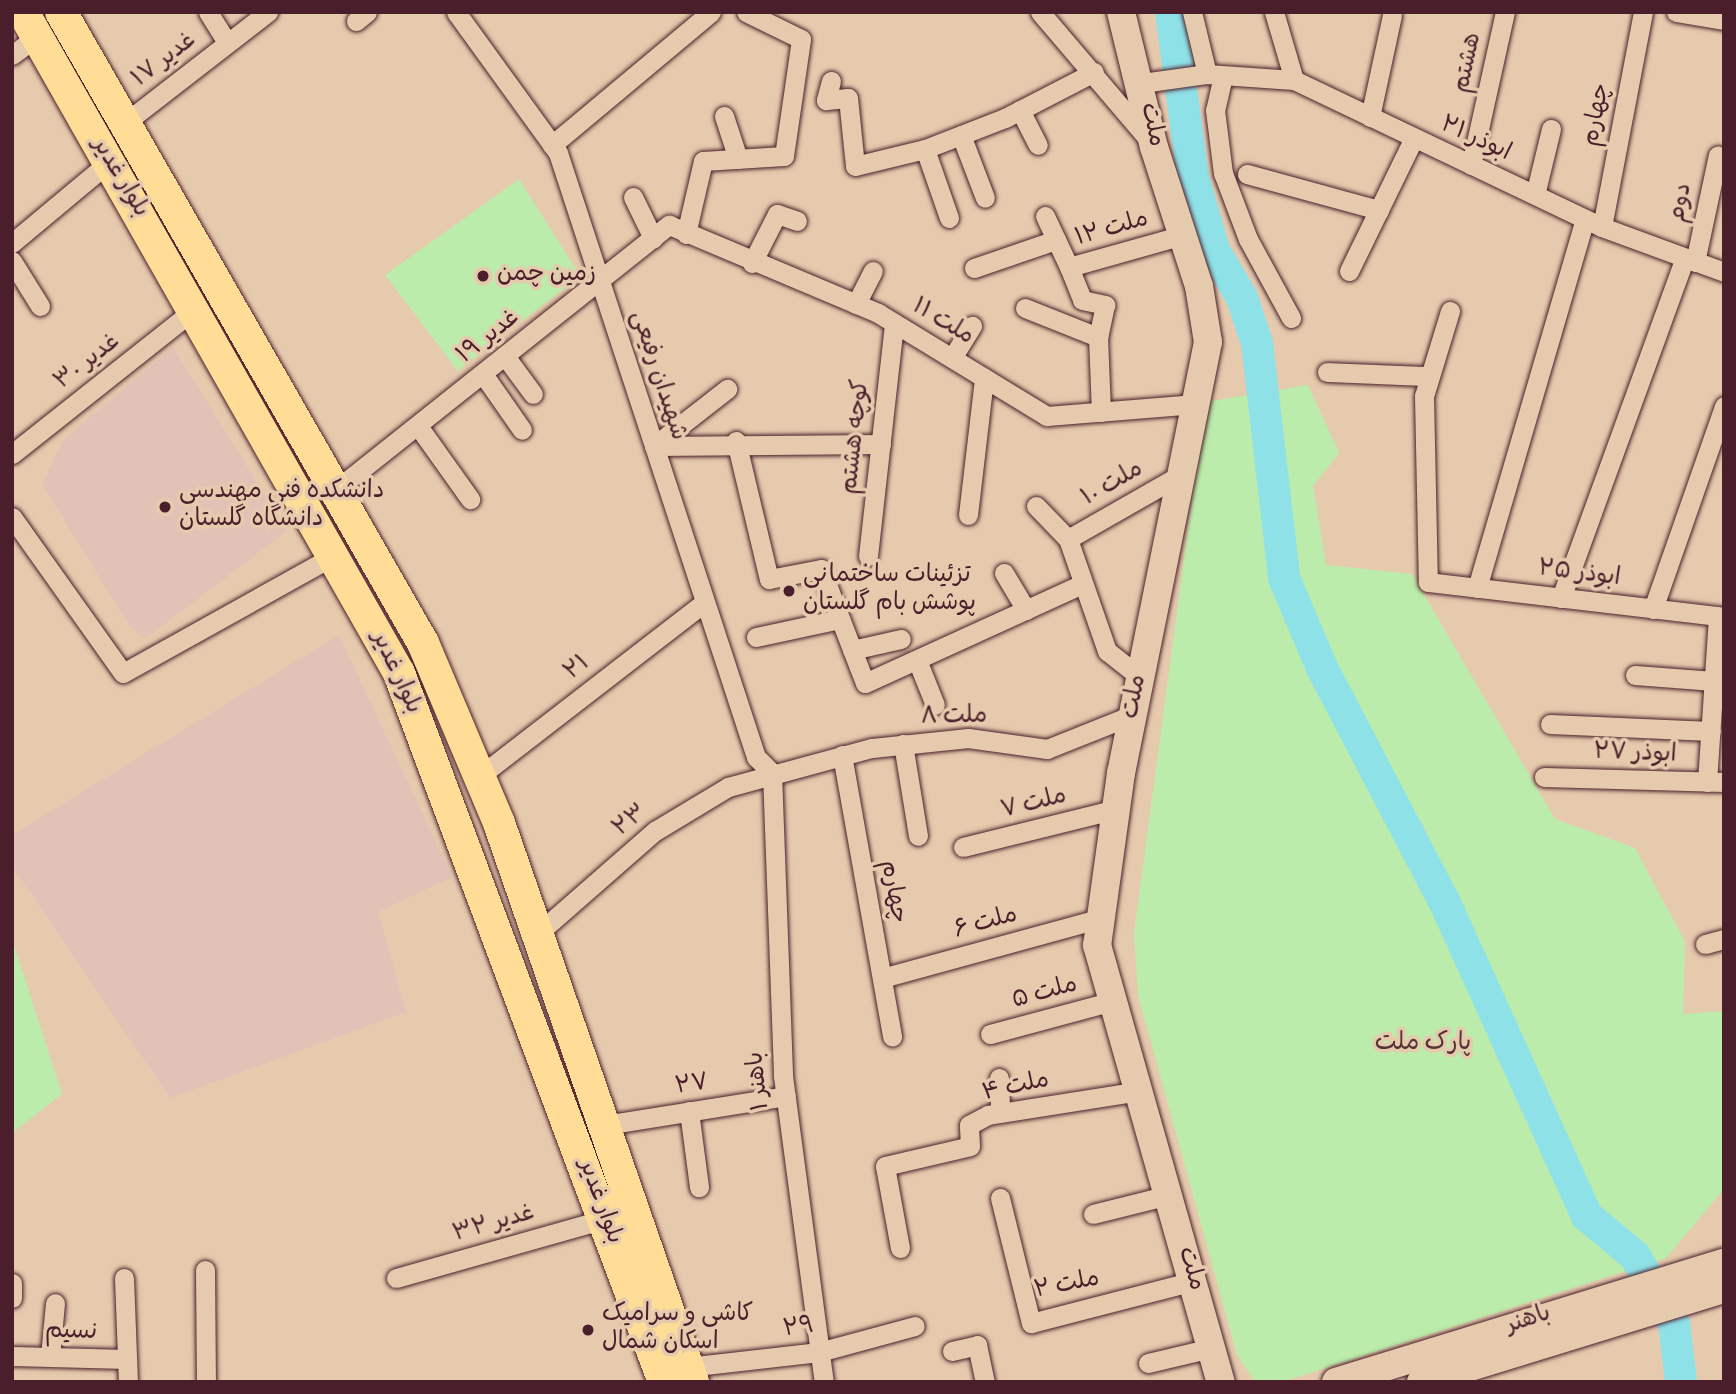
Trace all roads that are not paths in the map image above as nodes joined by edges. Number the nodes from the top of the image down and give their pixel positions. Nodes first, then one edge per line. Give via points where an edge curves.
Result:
1 (61, 12) edge
2 (208, 12) edge
3 (456, 12) edge
4 (711, 12) edge
5 (746, 12) edge
6 (1040, 12) edge
7 (1121, 12) edge
8 (1192, 12) edge
9 (1274, 12) edge
10 (1505, 12) edge
11 (1643, 12) edge
12 (1676, 12) edge
13 (264, 13) edge
14 (1392, 15) dead end
15 (1724, 20) edge
16 (30, 24) edge
17 (228, 43) junction
18 (12, 55) edge
19 (1094, 72) junction
20 (1211, 75) junction
21 (1294, 80) junction
22 (831, 81) dead end
23 (1142, 83) junction
24 (1020, 110) junction
25 (724, 116) dead end
26 (1370, 117) junction
27 (127, 122) junction
28 (1551, 129) dead end
29 (961, 135) junction
30 (1414, 138) junction
31 (552, 145) junction
32 (1038, 145) dead end
33 (1154, 147) junction
34 (925, 149) junction
35 (1718, 155) dead end
36 (737, 159) junction
37 (109, 162) junction
38 (1471, 165) junction
39 (1247, 174) dead end
40 (1535, 195) junction
41 (633, 197) dead end
42 (985, 198) dead end
43 (1378, 210) junction
44 (1045, 216) dead end
45 (949, 218) dead end
46 (797, 220) dead end
47 (1593, 223) junction
48 (677, 230) junction
49 (1183, 235) junction
50 (653, 237) junction
51 (1056, 240) junction
52 (12, 243) edge
53 (1690, 260) junction
54 (12, 261) edge
55 (752, 263) junction
56 (1069, 267) junction
57 (974, 268) dead end
58 (873, 271) dead end
59 (1349, 271) dead end
60 (1724, 272) edge
61 (600, 281) junction
62 (856, 304) junction
63 (40, 306) dead end
64 (1025, 308) dead end
65 (194, 310) junction
66 (1450, 311) dead end
67 (1291, 318) dead end
68 (894, 323) junction
69 (972, 326) dead end
70 (1098, 337) junction
71 (505, 356) junction
72 (952, 358) junction
73 (1327, 372) dead end
74 (483, 374) junction
75 (1427, 376) junction
76 (984, 378) junction
77 (727, 389) dead end
78 (533, 394) dead end
79 (1196, 404) junction
80 (1724, 406) edge
81 (1101, 412) junction
82 (418, 426) junction
83 (522, 430) dead end
84 (736, 442) junction
85 (881, 444) junction
86 (654, 446) junction
87 (12, 454) edge
88 (1182, 474) junction
89 (338, 488) junction
90 (470, 499) dead end
91 (1036, 506) dead end
92 (968, 515) dead end
93 (12, 517) edge
94 (1068, 538) junction
95 (333, 556) junction
96 (868, 556) dead end
97 (1004, 573) dead end
98 (1080, 585) junction
99 (1477, 588) junction
100 (1561, 598) junction
101 (705, 602) junction
102 (1653, 609) junction
103 (1026, 610) junction
104 (1721, 617) edge
105 (840, 619) junction
106 (756, 637) dead end
107 (901, 639) dead end
108 (852, 650) junction
109 (917, 660) junction
110 (1635, 675) dead end
111 (1140, 677) junction
112 (1714, 681) junction
113 (935, 705) dead end
114 (1132, 715) junction
115 (1550, 724) dead end
116 (1711, 731) junction
117 (903, 744) junction
118 (842, 755) junction
119 (772, 773) junction
120 (481, 775) junction
121 (1544, 777) dead end
122 (1716, 782) edge
123 (1116, 809) junction
124 (918, 836) dead end
125 (962, 847) dead end
126 (1102, 918) junction
127 (537, 935) junction
128 (1724, 939) edge
129 (1704, 944) dead end
130 (882, 978) junction
131 (1113, 1001) junction
132 (990, 1034) dead end
133 (892, 1037) dead end
134 (999, 1078) dead end
135 (1139, 1091) junction
136 (786, 1096) junction
137 (689, 1111) junction
138 (1000, 1113) junction
139 (605, 1125) junction
140 (699, 1187) dead end
141 (1169, 1195) junction
142 (1000, 1198) dead end
143 (1093, 1214) dead end
144 (606, 1219) junction
145 (900, 1248) dead end
146 (1724, 1264) edge
147 (205, 1270) dead end
148 (397, 1278) dead end
149 (124, 1279) dead end
150 (1193, 1281) junction
151 (12, 1283) edge
152 (1724, 1289) edge
153 (12, 1297) edge
154 (55, 1303) dead end
155 (915, 1326) dead end
156 (1211, 1348) junction
157 (952, 1351) dead end
158 (818, 1352) junction
159 (12, 1356) edge
160 (50, 1357) junction
161 (127, 1359) junction
162 (1148, 1363) dead end
163 (669, 1377) edge
164 (1424, 1381) edge
165 (128, 1382) edge
166 (206, 1382) edge
167 (824, 1382) edge
168 (985, 1382) edge
169 (1220, 1382) edge
170 (1336, 1382) edge

1 - 27 main road, بلوار غدیر
2 - 17 street
3 - 31 street, شهیدان رفیعی
4 - 31 street
5 - 36 street via 801,39 783,156
6 - 19 street
7 - 23 main road, ملت
8 - 20 street
9 - 21 street
10 - 38 street, هشتم
11 - 47 street, چهارم
12 - 15 street
13 - 17 street, ۱۷ غدیر
14 - 26 street
16 - 18 street
16 - 37 main road, بلوار غدیر
17 - 27 street, ۱۷ غدیر
19 - 24 street
19 - 33 street
20 - 21 street, ۲۱ ابوذر
20 - 23 street, ۲۱ ابوذر
20 - 67 street via 1223,173 1248,239
21 - 26 street, ۲۱ ابوذر
22 - 34 street via 825,100 848,98 855,166
23 - 33 main road, ملت
24 - 29 street
24 - 32 street
25 - 36 street
26 - 30 street, ۲۱ ابوذر
27 - 89 main road, بلوار غدیر
28 - 40 street
29 - 34 street
29 - 42 street
30 - 38 street, ۲۱ ابوذر
30 - 43 street
31 - 61 street, شهیدان رفیعی
33 - 49 main road, ملت
34 - 45 street
35 - 53 street, دوم
36 - 48 street via 703,161
37 - 52 street
37 - 65 main road, بلوار غدیر
38 - 40 street, ۲۱ ابوذر
39 - 43 street
40 - 47 street, ۲۱ ابوذر
41 - 50 street
43 - 59 street
44 - 51 street, ۱۲ ملت
46 - 55 street via 778,214
47 - 53 street, ۲۱ ابوذر
47 - 99 street, چهارم via 1508,478
48 - 50 street, ۱۹ غدیر
48 - 55 street, ۱۱ ملت
49 - 56 street, ۱۲ ملت
49 - 79 main road, ملت via 1208,342
50 - 61 street, ۱۹ غدیر
51 - 56 street, ۱۲ ملت
51 - 57 street
53 - 60 street, ۲۱ ابوذر
53 - 100 street, دوم via 1647,360
54 - 63 street
55 - 62 street, ۱۱ ملت
56 - 70 street via 1082,300 1105,304
58 - 62 street
61 - 71 street, ۱۹ غدیر
61 - 86 street, شهیدان رفیعی
62 - 68 street, ۱۱ ملت
64 - 70 street
65 - 87 street, غدیر ۳۰
65 - 95 main road, بلوار غدیر
66 - 75 street
68 - 72 street, ۱۱ ملت
68 - 85 street, کوچه هشتم
69 - 72 street
70 - 81 street
71 - 74 street, ۱۹ غدیر
71 - 78 street
72 - 76 street, ۱۱ ملت
73 - 75 street
74 - 82 street, ۱۹ غدیر
74 - 83 street
75 - 99 street, ابوذر ۲۵ via 1428,582
76 - 81 street, ۱۱ ملت via 1047,416
76 - 92 street
77 - 86 street
79 - 81 street, ۱۱ ملت
79 - 88 main road, ملت
80 - 102 street
82 - 89 street, ۱۹ غدیر
82 - 90 street
84 - 85 street
84 - 86 street
84 - 105 street via 769,579 821,569
85 - 96 street, کوچه هشتم
86 - 101 street, شهیدان رفیعی
88 - 94 street, ملت ۱۰
88 - 111 main road, ملت
89 - 120 main road, بلوار غدیر via 423,643
91 - 94 street
93 - 95 street via 123,673
94 - 98 street
95 - 144 main road, بلوار غدیر via 399,673
97 - 103 street
98 - 103 street
98 - 111 street via 1107,651
99 - 100 street, ابوذر ۲۵
100 - 102 street, ابوذر ۲۵
101 - 119 street, شهیدان رفیعی via 756,757
101 - 120 street, ۲۱
102 - 104 street, ابوذر ۲۵
103 - 109 street
104 - 112 street
105 - 106 street
105 - 108 street
107 - 108 street
108 - 109 street via 865,684
109 - 113 street
110 - 112 street
111 - 114 main road, ملت
112 - 116 street
114 - 117 street, ۸ ملت via 1047,749 968,737
114 - 123 main road, ملت
115 - 116 street
116 - 122 street
117 - 118 street, ۸ ملت
117 - 124 street
118 - 119 street, ۸ ملت
118 - 130 street, چهارم
119 - 127 street, ۲۳ via 728,788 655,831
119 - 136 street, باهنر ۱
120 - 127 main road, بلوار غدیر
121 - 122 street, ابوذر ۲۷
123 - 125 street, ۷ ملت
123 - 126 main road, ملت
126 - 130 street, ۶ ملت
126 - 131 main road, ملت via 1097,945
127 - 139 main road, بلوار غدیر
128 - 129 street
130 - 133 street, چهارم
131 - 132 street, ۵ ملت
131 - 135 main road, ملت
134 - 138 street
135 - 138 street, ۴ ملت
135 - 141 main road, ملت
136 - 137 street, ۲۷
136 - 158 street, باهنر ۱
137 - 139 street, ۲۷
137 - 140 street
138 - 145 street, ۴ ملت via 969,1125 970,1146 885,1166
139 - 163 main road, بلوار غدیر
141 - 143 street
141 - 150 main road, ملت
142 - 150 street, ۲ ملت via 1031,1323
144 - 148 street, ۳۲ غدیر
144 - 163 main road, بلوار غدیر
146 - 170 main road, باهنر
147 - 166 street
149 - 161 street
150 - 156 main road, ملت
151 - 153 street
152 - 164 main road, باهنر
154 - 160 street
155 - 158 street, ۲۹
156 - 162 street
156 - 169 main road, ملت
157 - 168 street via 977,1345
158 - 163 street, ۲۹
158 - 167 street, باهنر ۱
159 - 160 street, نسیم
160 - 161 street, نسیم
161 - 165 street

